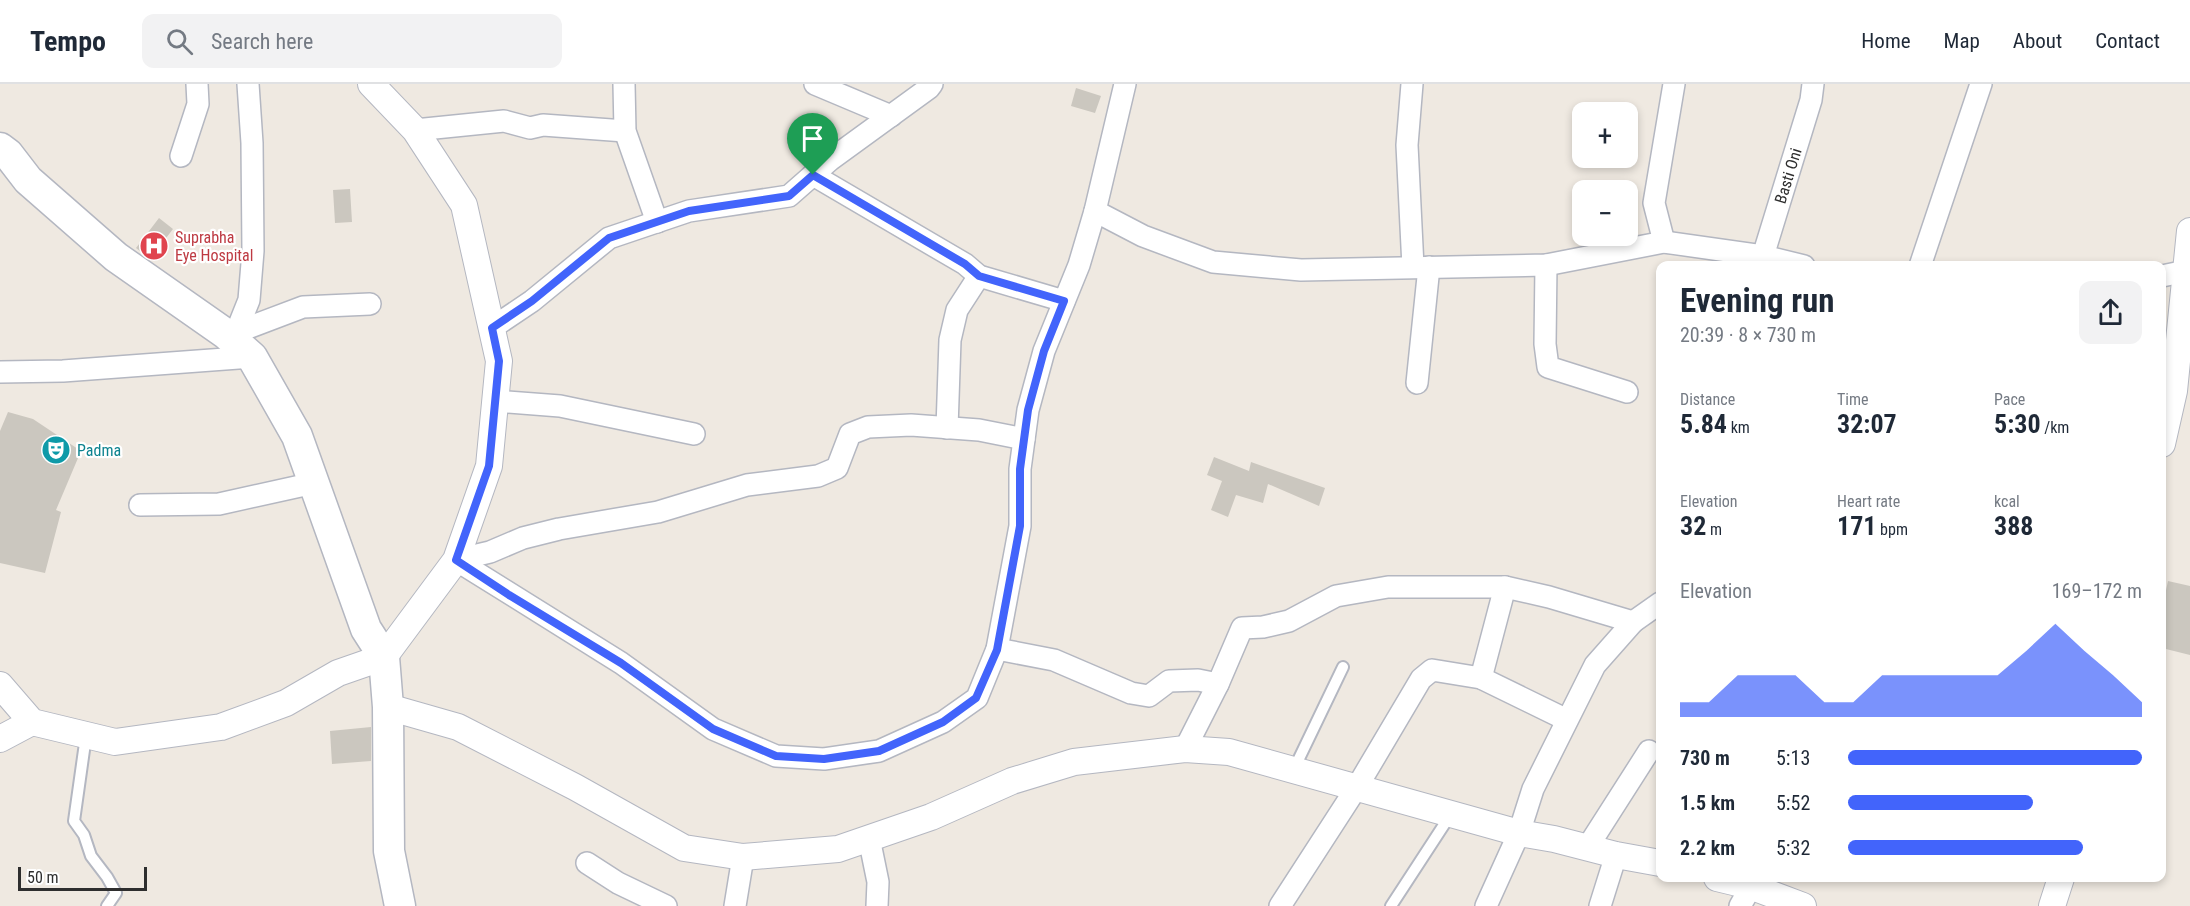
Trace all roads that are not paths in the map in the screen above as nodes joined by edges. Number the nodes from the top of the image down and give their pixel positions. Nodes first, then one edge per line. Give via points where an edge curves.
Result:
1 (197, 84) edge
2 (248, 84) edge
3 (371, 84) edge
4 (624, 84) edge
5 (815, 84) edge
6 (932, 84) edge
7 (1125, 84) edge
8 (1412, 84) edge
9 (1674, 84) edge
10 (1813, 84) edge
11 (1981, 84) edge
12 (891, 116) junction
13 (415, 130) junction
14 (626, 131) junction
15 (0, 148) edge
16 (181, 156) dead end
17 (813, 175) junction
18 (1095, 211) junction
19 (657, 222) junction
20 (2190, 231) edge
21 (1664, 242) junction
22 (1763, 261) edge
23 (1922, 261) edge
24 (1546, 265) junction
25 (1421, 267) junction
26 (2186, 271) junction
27 (2166, 275) edge
28 (979, 276) junction
29 (1064, 301) junction
30 (370, 304) dead end
31 (492, 328) junction
32 (241, 343) junction
33 (0, 372) edge
34 (1417, 383) dead end
35 (1627, 392) dead end
36 (2182, 394) edge
37 (495, 401) junction
38 (947, 428) junction
39 (694, 434) dead end
40 (2166, 434) edge
41 (1024, 439) junction
42 (314, 483) junction
43 (140, 505) dead end
44 (456, 560) junction
45 (1505, 587) junction
46 (1656, 606) edge
47 (1633, 622) junction
48 (997, 650) junction
49 (384, 657) junction
50 (1343, 667) dead end
51 (1481, 678) junction
52 (1218, 684) junction
53 (0, 685) edge
54 (388, 707) junction
55 (1567, 720) junction
56 (32, 722) junction
57 (86, 735) junction
58 (0, 739) edge
59 (1185, 749) junction
60 (1649, 751) dead end
61 (1294, 770) junction
62 (1357, 788) junction
63 (1451, 814) junction
64 (1519, 833) junction
65 (869, 838) junction
66 (1587, 848) junction
67 (1616, 855) junction
68 (743, 857) junction
69 (1656, 862) edge
70 (587, 863) dead end
71 (1731, 882) edge
72 (2060, 882) edge
73 (1749, 887) edge
74 (107, 906) edge
75 (400, 906) edge
76 (666, 906) edge
77 (735, 906) edge
78 (877, 906) edge
79 (1280, 906) edge
80 (1391, 906) edge
81 (1486, 906) edge
82 (1600, 906) edge
83 (1803, 906) edge
84 (2052, 906) edge

1 - 16 street via 198,104
2 - 32 street via 253,251
3 - 13 street
4 - 14 street
5 - 12 street
6 - 12 street
7 - 18 street
8 - 25 street via 1407,145
9 - 21 street via 1654,203
10 - 22 street, Basti Oni
11 - 23 street
12 - 17 street
13 - 14 street via 504,121 530,128 543,125
13 - 31 street via 464,205
14 - 19 street
15 - 32 main road via 28,180 117,257
17 - 19 street via 789,196 689,211
17 - 28 street
18 - 25 street via 1143,236 1213,262 1301,270
18 - 29 street
19 - 31 street via 609,238
20 - 26 street
21 - 22 street
21 - 24 street
24 - 25 street
24 - 35 street via 1548,367
25 - 34 street
26 - 27 street
26 - 36 street
28 - 29 street
28 - 38 street via 957,310 950,340
29 - 41 street via 1044,351
30 - 32 street via 303,307
31 - 37 street via 499,361
32 - 33 street via 63,371
32 - 42 main road via 297,436
36 - 40 street
37 - 39 street via 560,406
37 - 44 street via 489,466
38 - 41 street
38 - 44 street via 868,427 850,434 837,468 818,476 747,485 658,512 523,538 490,552
41 - 48 street via 1020,526
42 - 43 street via 219,504
42 - 49 main road via 366,629
44 - 48 street via 621,663 713,729 776,756 824,759 879,751 943,722 976,698
44 - 49 street
45 - 47 street
45 - 51 street
45 - 52 street via 1388,587 1336,596 1289,621 1242,628
46 - 47 street
47 - 55 street via 1595,665
48 - 52 street via 1054,660 1131,693 1149,696 1168,681
49 - 54 main road
49 - 57 street via 338,673 286,703 220,727 115,742
50 - 61 lane
51 - 55 street
51 - 62 street via 1432,670 1421,680
52 - 59 street
53 - 56 street
54 - 68 street via 458,727 684,848
54 - 75 main road via 389,851
55 - 64 street via 1533,789
56 - 57 street
56 - 58 street
57 - 74 lane via 74,821 116,893
59 - 61 street via 1229,752
59 - 65 street via 1074,762 1012,781 932,817
60 - 66 street
61 - 62 street
62 - 63 street
62 - 79 street
63 - 64 street
63 - 80 lane
64 - 66 street
64 - 81 street
65 - 68 street via 838,849
65 - 78 street via 878,882
66 - 67 street
67 - 69 street
67 - 82 street
68 - 77 street
70 - 76 street
71 - 73 street
72 - 84 street
73 - 83 street

